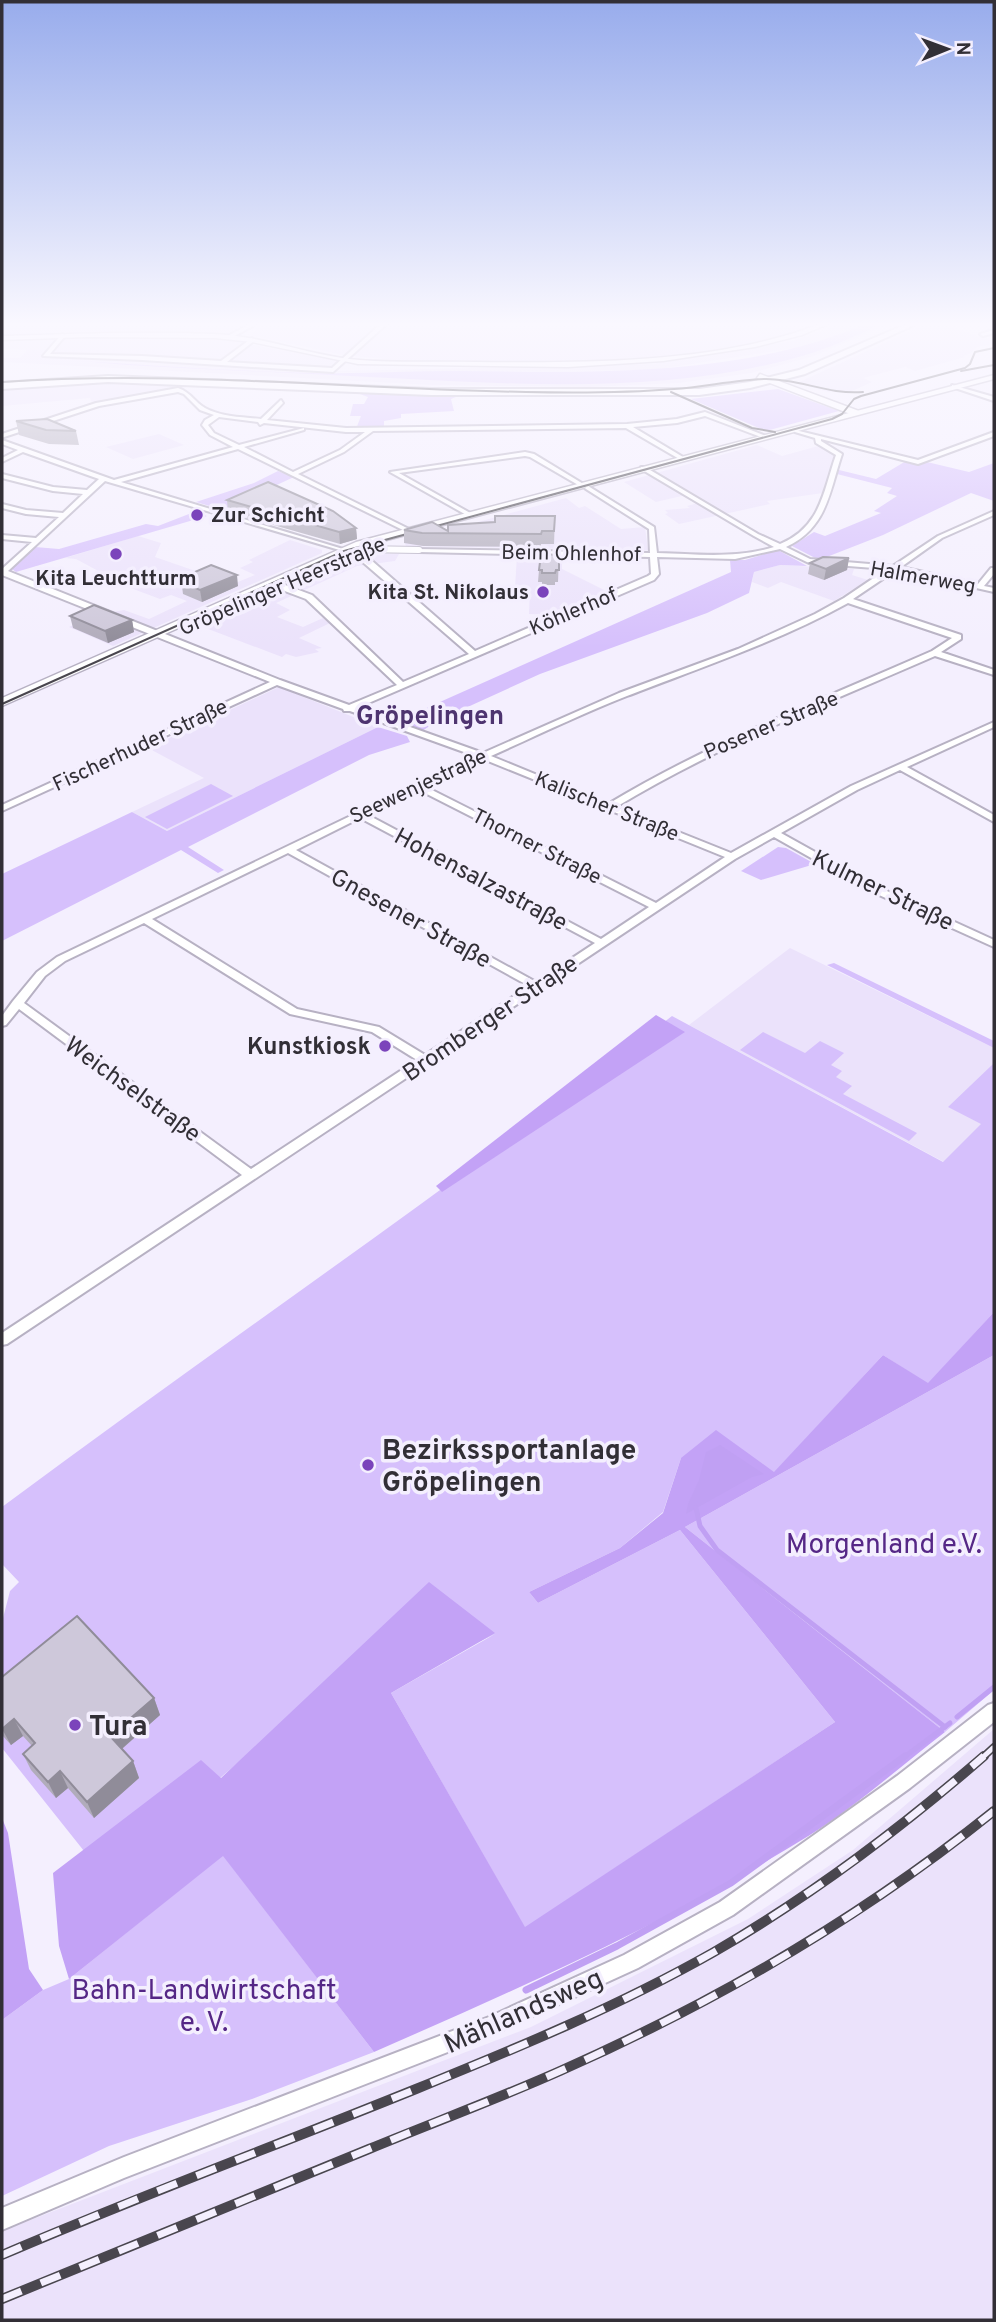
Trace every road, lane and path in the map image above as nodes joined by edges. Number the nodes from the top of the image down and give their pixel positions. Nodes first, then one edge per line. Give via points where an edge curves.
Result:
1 (208, 431) edge
2 (293, 431) edge
3 (370, 431) edge
4 (636, 431) edge
5 (751, 431) edge
6 (782, 431) edge
7 (796, 431) edge
8 (798, 431) edge
9 (994, 434) edge
10 (763, 436) junction
11 (818, 438) junction
12 (2, 442) edge
13 (238, 447) junction
14 (22, 450) junction
15 (681, 458) junction
16 (2, 460) edge
17 (646, 470) junction
18 (293, 474) junction
19 (2, 476) edge
20 (103, 479) junction
21 (114, 482) junction
22 (585, 486) junction
23 (88, 492) junction
24 (2, 506) edge
25 (994, 513) edge
26 (63, 515) junction
27 (470, 515) junction
28 (409, 531) junction
29 (2, 537) edge
30 (36, 540) junction
31 (780, 546) junction
32 (419, 550) joint
33 (349, 552) junction
34 (654, 555) junction
35 (896, 568) junction
36 (994, 570) edge
37 (3, 573) edge
38 (277, 586) junction
39 (979, 587) junction
40 (994, 590) edge
41 (847, 600) junction
42 (159, 635) junction
43 (473, 653) junction
44 (935, 653) junction
45 (994, 673) edge
46 (277, 682) junction
47 (402, 685) junction
48 (2, 702) edge
49 (2, 709) edge
50 (347, 709) junction
51 (994, 724) edge
52 (483, 756) junction
53 (900, 767) junction
54 (417, 786) junction
55 (611, 806) junction
56 (2, 808) edge
57 (359, 814) junction
58 (994, 819) edge
59 (774, 833) junction
60 (287, 849) junction
61 (732, 857) junction
62 (656, 907) junction
63 (143, 918) junction
64 (602, 943) junction
65 (994, 944) edge
66 (536, 986) junction
67 (17, 1003) junction
68 (2, 1023) edge
69 (426, 1060) junction
70 (250, 1175) junction
71 (2, 1340) edge
72 (994, 1711) edge
73 (2, 2219) edge

1 - 13 street
2 - 13 street
3 - 18 street via 342,451
4 - 15 street
5 - 10 street
6 - 10 main road, Gröpelinger Heerstraße
7 - 17 main road, Gröpelinger Heerstraße
8 - 11 street
9 - 11 street via 918,462
10 - 15 main road, Gröpelinger Heerstraße
11 - 31 street, Beim Ohlenhof via 839,454 816,519 805,532
12 - 14 street
13 - 18 street
13 - 21 street
14 - 16 street
14 - 20 street
15 - 17 main road, Gröpelinger Heerstraße
17 - 22 main road, Gröpelinger Heerstraße
17 - 31 street
18 - 28 street
19 - 23 street
20 - 21 street
20 - 23 street
21 - 33 street
22 - 27 main road, Gröpelinger Heerstraße
22 - 27 street via 525,454 393,472
22 - 33 main road, Gröpelinger Heerstraße
22 - 34 street via 652,528
23 - 26 street
24 - 26 street
25 - 35 street, Seewenjestraße via 940,537
26 - 30 street
27 - 28 main road, Gröpelinger Heerstraße
28 - 33 main road, Gröpelinger Heerstraße
29 - 30 street
30 - 37 street
31 - 34 street, Beim Ohlenhof via 745,556
31 - 35 street, Halmerweg via 809,561
32 - 33 street, Beim Ohlenhof
32 - 34 street, Beim Ohlenhof
33 - 38 main road, Gröpelinger Heerstraße
33 - 42 main road, Gröpelinger Heerstraße
33 - 43 street via 368,562
34 - 43 street, Köhlerhof via 651,578
35 - 39 street, Halmerweg
35 - 41 street, Seewenjestraße
36 - 39 street
37 - 42 street
38 - 42 main road, Gröpelinger Heerstraße
38 - 47 street via 309,597
39 - 40 street, Halmerweg
41 - 44 street, Posener Straße via 958,637
41 - 52 street, Seewenjestraße via 764,641 622,695
42 - 46 street
42 - 48 main road, Gröpelinger Heerstraße
42 - 49 main road, Gröpelinger Heerstraße
43 - 47 street
44 - 45 street
44 - 55 street, Posener Straße via 714,749
46 - 50 street
46 - 56 street, Fischerhuder Straße
47 - 50 street
50 - 52 street, Kalischer Straße
51 - 53 street, Bromberger Straße
52 - 54 street, Seewenjestraße
52 - 55 street, Kalischer Straße
53 - 58 street
53 - 59 street, Bromberger Straße
54 - 57 street, Seewenjestraße
54 - 62 street, Thorner Straße
55 - 61 street, Kalischer Straße
57 - 60 street, Seewenjestraße
57 - 64 street, Hohensalzastraße
59 - 61 street, Bromberger Straße
59 - 65 street, Kulmer Straße via 872,888
60 - 63 street, Seewenjestraße
60 - 66 street, Gnesener Straße
61 - 62 street, Bromberger Straße
62 - 64 street, Bromberger Straße
63 - 67 street, Seewenjestraße via 61,959 41,974
63 - 69 street via 294,1012 375,1029
64 - 66 street, Bromberger Straße
66 - 69 street, Bromberger Straße
67 - 68 street, Seewenjestraße
67 - 70 street, Weichselstraße
69 - 70 street, Bromberger Straße
70 - 71 street, Bromberger Straße
72 - 73 street, Mählandsweg via 743,1897 642,1956 434,2050 140,2161

